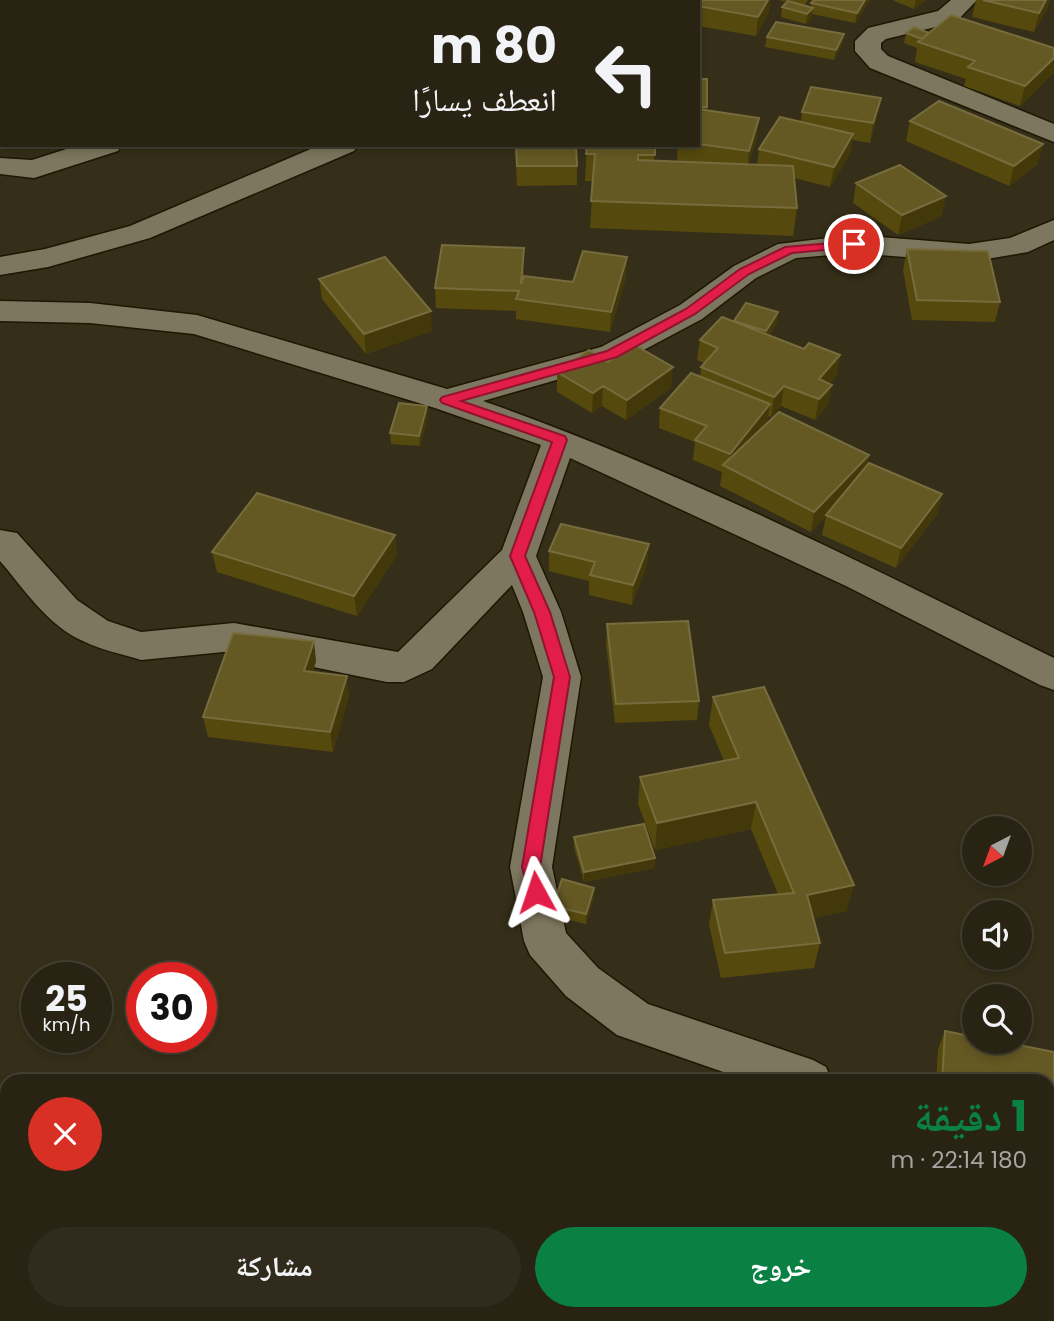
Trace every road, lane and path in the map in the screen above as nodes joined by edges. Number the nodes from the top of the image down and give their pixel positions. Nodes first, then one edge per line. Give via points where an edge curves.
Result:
1 (965, 0) edge
2 (1054, 134) edge
3 (102, 147) edge
4 (339, 147) edge
5 (0, 166) edge
6 (1054, 229) edge
7 (0, 266) edge
8 (0, 312) edge
9 (447, 400) junction
10 (560, 440) junction
11 (4, 542) dead end
12 (518, 556) junction
13 (1054, 674) edge
14 (793, 1074) edge

1 - 2 street via 947,17 877,33 868,41 868,51 879,62
3 - 5 street via 34,169
4 - 7 street via 141,232
6 - 9 street via 1017,246 969,253 854,244 789,250 745,272 691,312 612,354
8 - 9 street via 90,313 197,325
9 - 10 street
10 - 12 street
10 - 13 street via 859,577
11 - 12 street via 64,610 95,631 141,646 234,637 387,667 404,667 418,659
12 - 14 street via 562,677 531,867 546,941 582,982 633,1020

